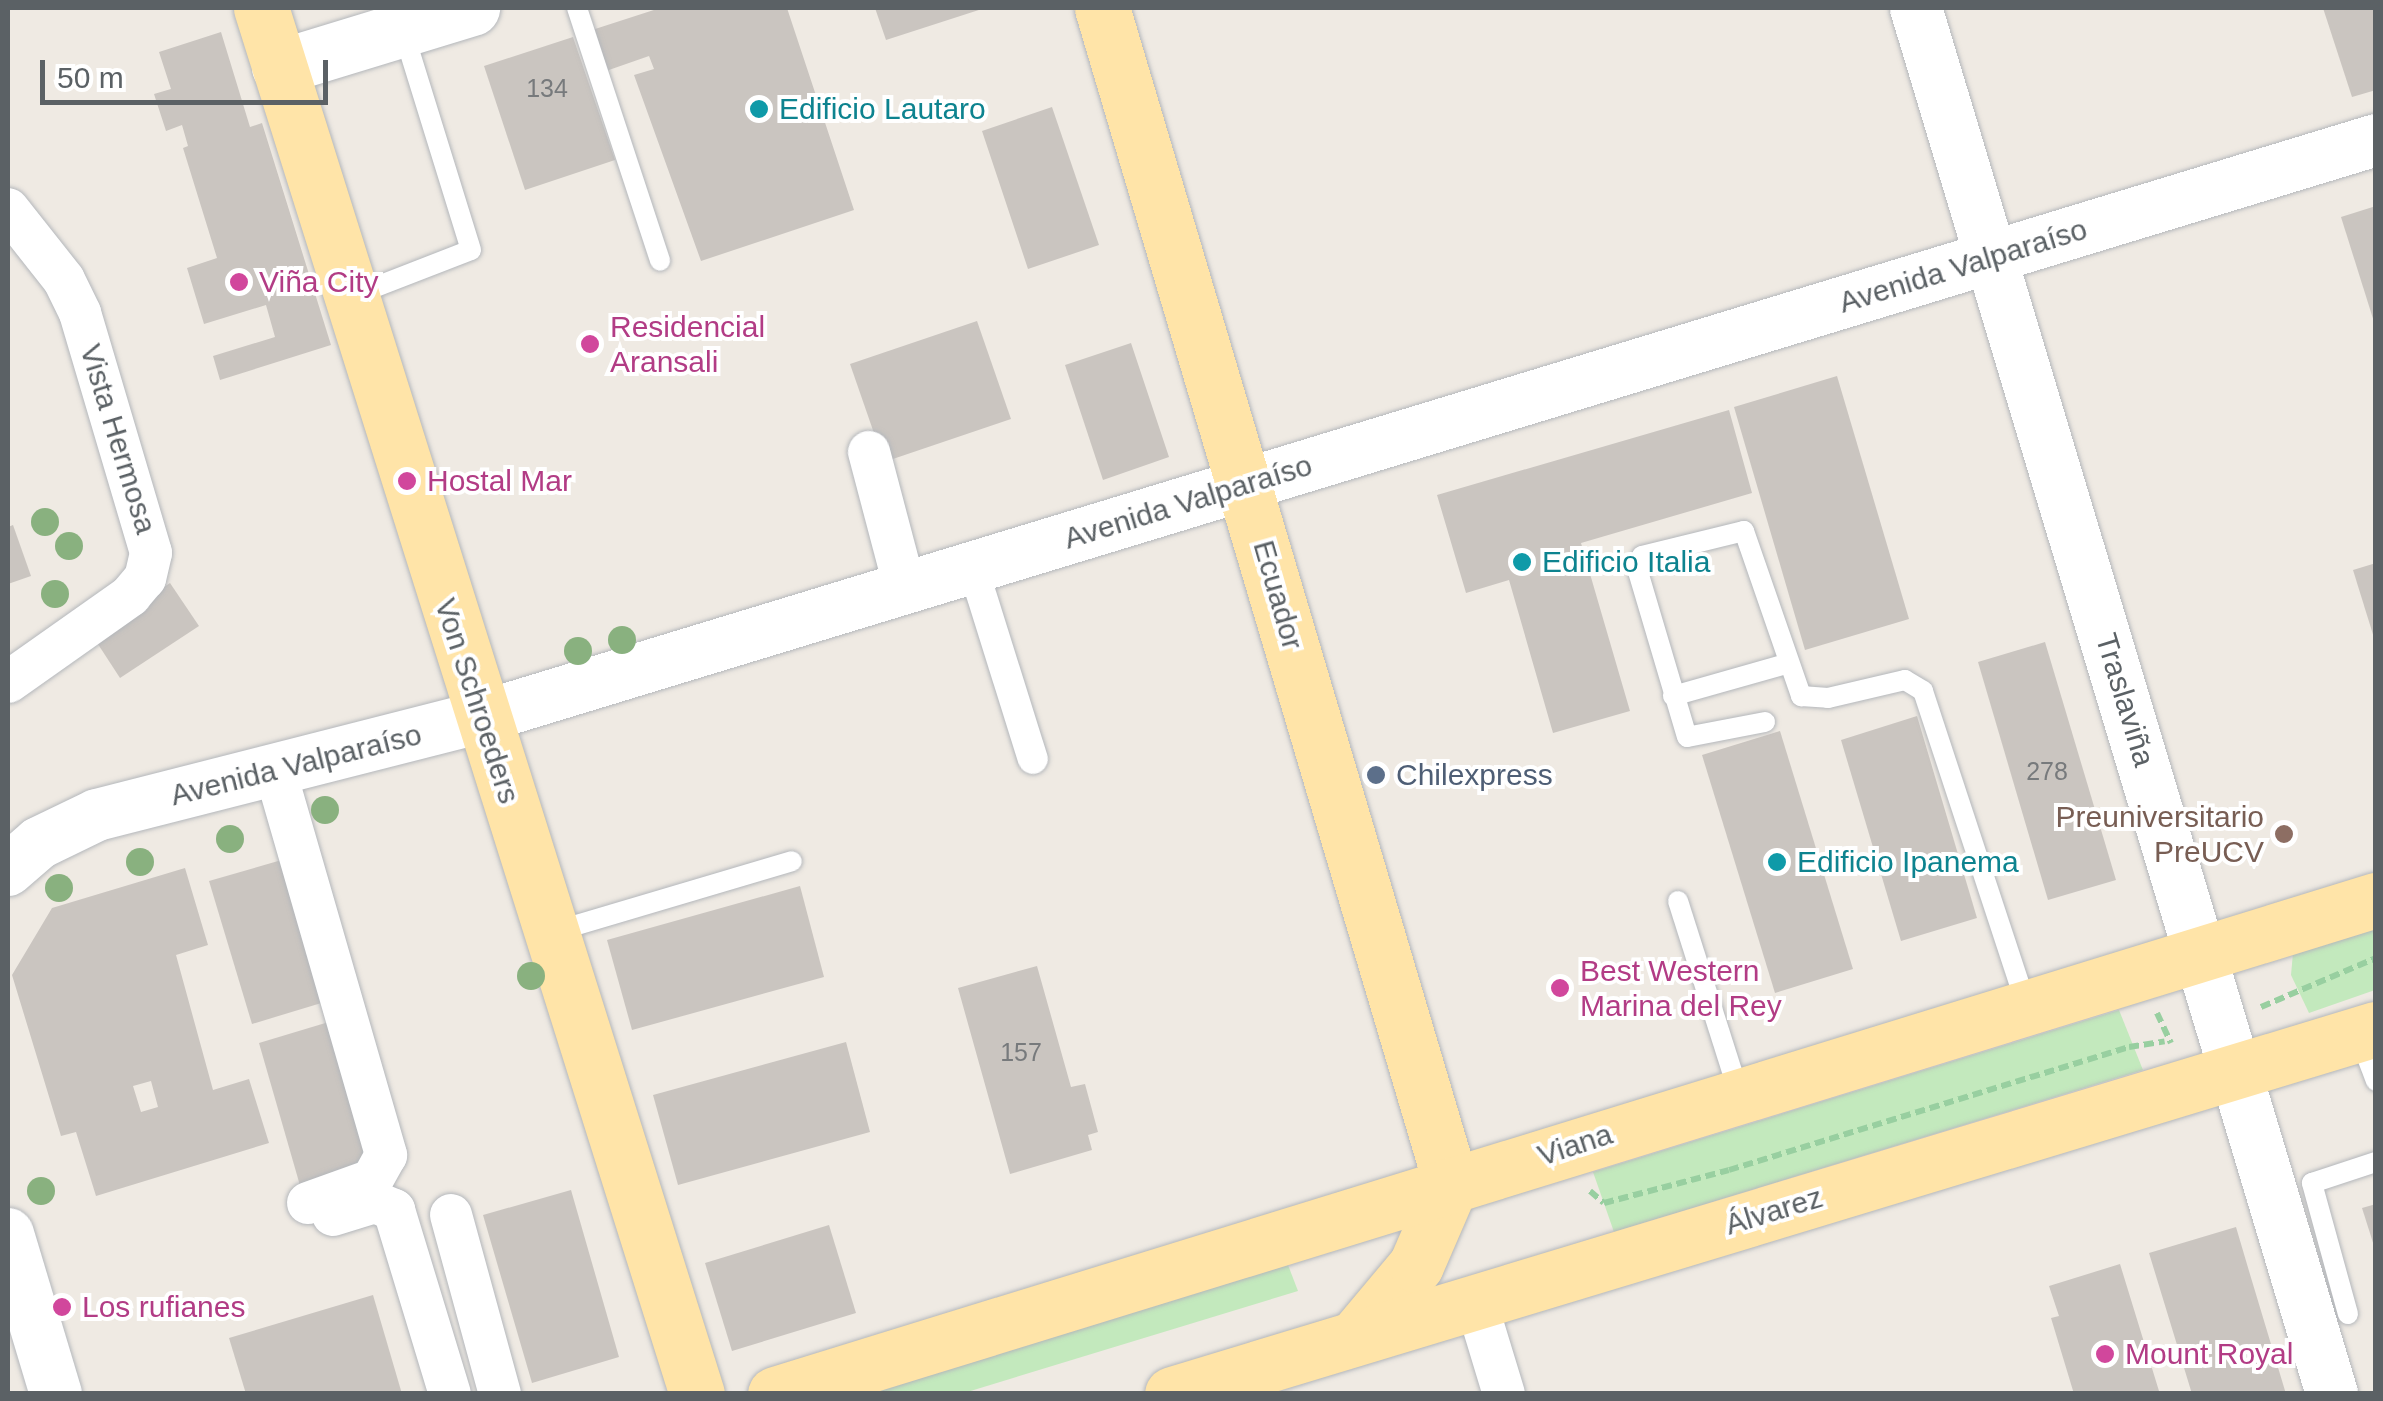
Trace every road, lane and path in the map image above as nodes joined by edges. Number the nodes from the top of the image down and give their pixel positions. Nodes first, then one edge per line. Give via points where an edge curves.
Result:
1 (262, 8) edge
2 (472, 8) edge
3 (577, 8) edge
4 (1102, 8) edge
5 (1916, 8) edge
6 (402, 29) junction
7 (279, 66) junction
8 (2376, 140) edge
9 (8, 210) edge
10 (1993, 257) junction
11 (660, 261) dead end
12 (350, 297) junction
13 (870, 452) dead end
14 (1245, 485) junction
15 (972, 568) junction
16 (905, 588) junction
17 (1786, 664) junction
18 (8, 682) edge
19 (1673, 696) junction
20 (482, 717) junction
21 (1765, 722) dead end
22 (1033, 759) dead end
23 (275, 770) junction
24 (792, 861) dead end
25 (8, 870) edge
26 (2376, 900) edge
27 (1678, 901) dead end
28 (551, 933) junction
29 (2200, 954) junction
30 (2376, 958) edge
31 (2146, 970) junction
32 (2026, 1006) junction
33 (2370, 1048) edge
34 (2203, 1056) junction
35 (1738, 1093) junction
36 (2376, 1162) edge
37 (1452, 1184) junction
38 (1583, 1184) dead end
39 (451, 1215) dead end
40 (8, 1234) edge
41 (2305, 1239) junction
42 (1476, 1302) junction
43 (2348, 1314) dead end
44 (1355, 1338) junction
45 (56, 1394) edge
46 (450, 1394) edge
47 (500, 1394) edge
48 (697, 1394) edge
49 (775, 1394) edge
50 (1172, 1394) edge
51 (1504, 1394) edge
52 (2332, 1394) edge

1 - 7 main road, Von Schroeders
2 - 6 main road
3 - 11 lane
4 - 14 main road, Ecuador
5 - 10 street, Traslaviña
6 - 7 main road
6 - 12 lane via 471,250
7 - 12 main road, Von Schroeders
8 - 10 street, Avenida Valparaíso
9 - 18 street, Vista Hermosa via 64,280 80,313 150,553 145,578 130,596
10 - 14 street, Avenida Valparaíso
10 - 29 street, Traslaviña
12 - 20 main road, Von Schroeders
13 - 16 street
14 - 15 street, Avenida Valparaíso
14 - 37 main road, Ecuador
15 - 16 street, Avenida Valparaíso
15 - 22 street
16 - 20 street, Avenida Valparaíso
17 - 19 lane
17 - 19 lane via 1744,530 1642,556 1637,568
17 - 32 lane via 1808,700 1905,680 1922,690
19 - 21 lane via 1683,730 1693,739
20 - 23 street, Avenida Valparaíso
20 - 28 main road, Von Schroeders
23 - 25 street, Avenida Valparaíso via 97,814 40,842
23 - 46 street via 386,1155 372,1180 320,1209 375,1202 394,1210
24 - 28 lane
26 - 29 main road, Viana
27 - 35 lane
28 - 48 main road, Von Schroeders
29 - 31 main road, Viana
29 - 34 street, Traslaviña
30 - 34 path
31 - 32 main road, Viana
31 - 34 path via 2148,993
32 - 35 main road, Viana
33 - 34 main road, Álvarez
34 - 38 path via 2129,1047 1604,1203
34 - 41 street, Traslaviña
34 - 42 main road, Álvarez
35 - 37 main road, Viana
36 - 41 lane via 2315,1179
37 - 44 main road via 1416,1265
37 - 49 main road, Viana
39 - 47 street
40 - 45 street
41 - 43 lane
41 - 52 street, Traslaviña
42 - 44 main road, Álvarez
42 - 51 street
44 - 50 main road, Álvarez

